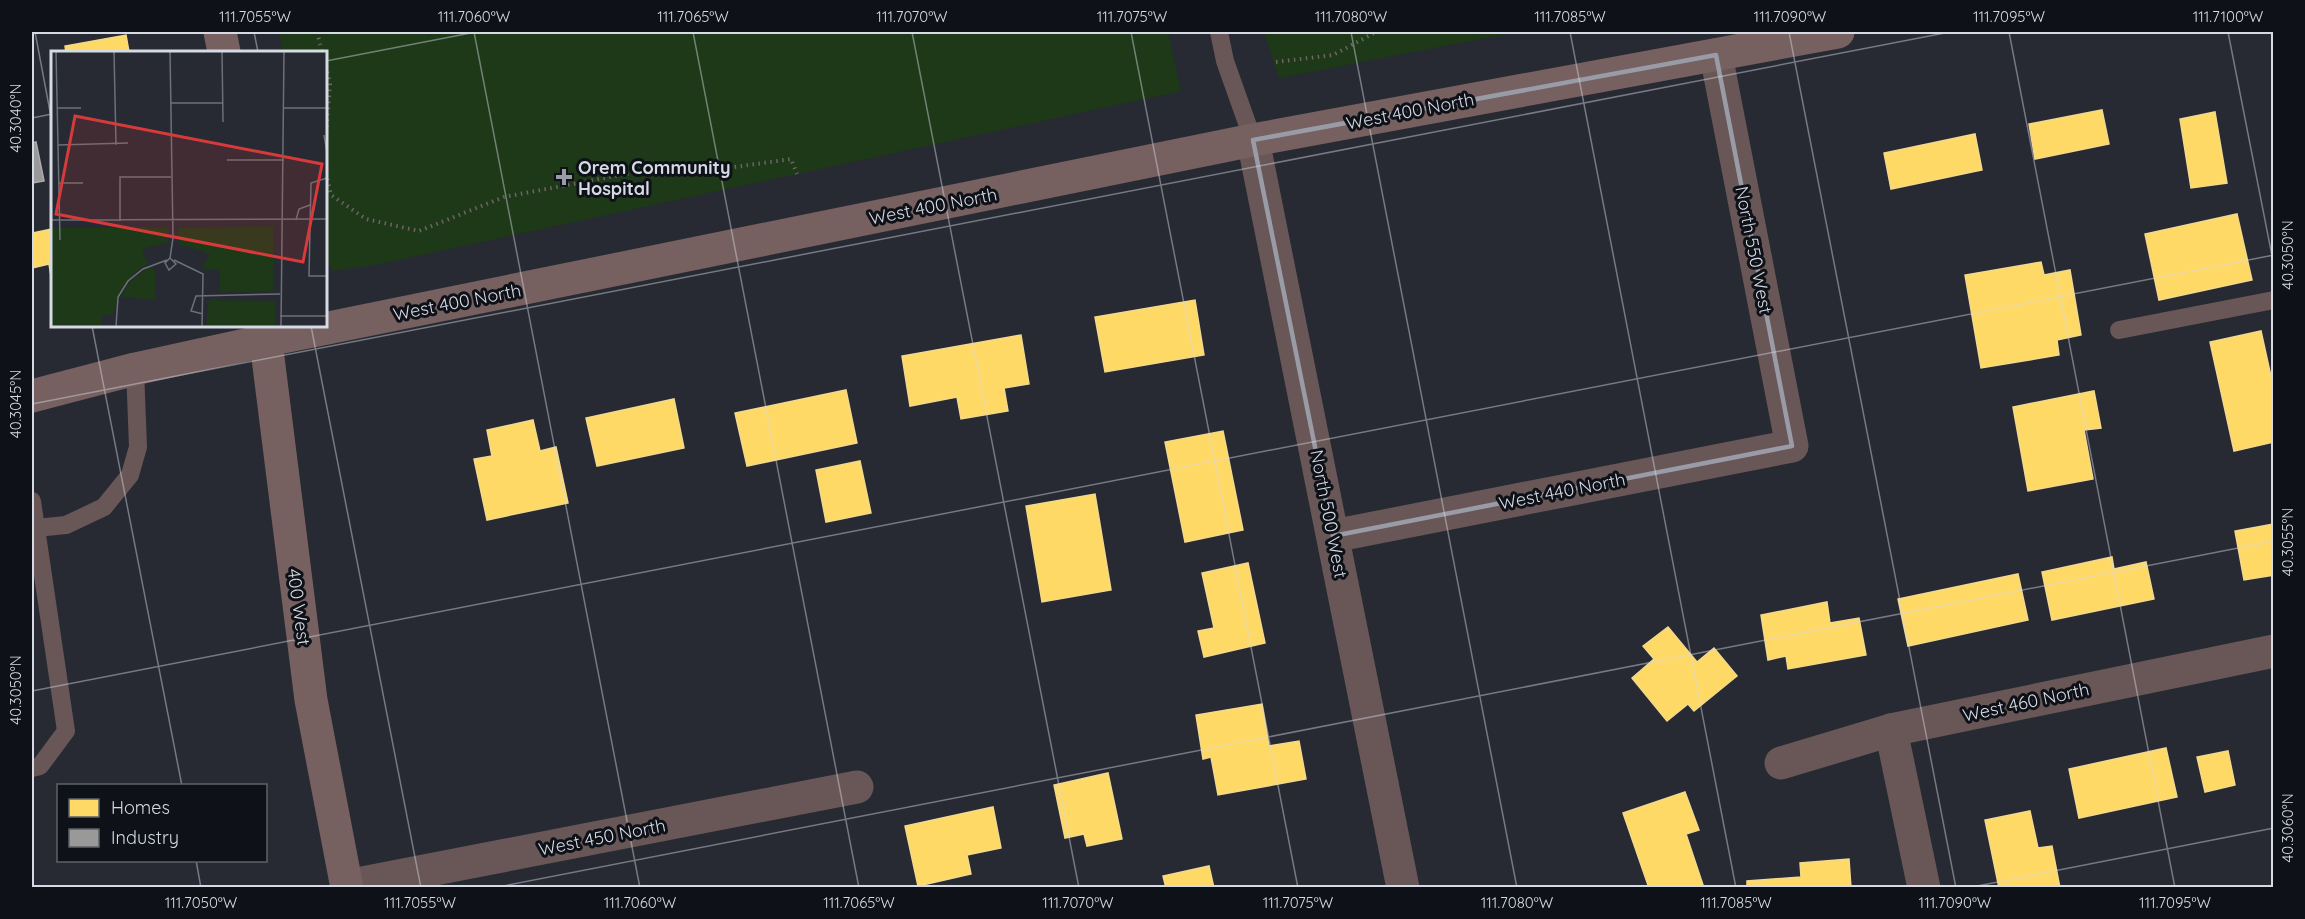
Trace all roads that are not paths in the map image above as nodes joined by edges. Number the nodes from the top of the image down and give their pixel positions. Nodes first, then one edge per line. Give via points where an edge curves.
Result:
1 (220, 32) edge
2 (1219, 32) edge
3 (1830, 32) edge
4 (224, 51) edge
5 (1716, 55) junction
6 (1254, 140) junction
7 (2274, 300) edge
8 (327, 321) edge
9 (295, 327) edge
10 (2119, 330) dead end
11 (264, 333) edge
12 (135, 369) junction
13 (32, 396) edge
14 (1792, 446) joint
15 (32, 501) edge
16 (36, 528) junction
17 (1333, 536) junction
18 (2274, 651) edge
19 (1890, 730) junction
20 (1781, 763) dead end
21 (32, 768) edge
22 (857, 787) dead end
23 (347, 887) edge
24 (1403, 888) edge
25 (1924, 888) edge

1 - 4 main road
2 - 6 lane via 1225,61
3 - 5 main road, West 400 North
5 - 6 main road, West 400 North
5 - 14 street, North 550 West
6 - 8 main road, West 400 North
6 - 17 street, North 500 West
7 - 10 lane
9 - 11 main road, West 400 North
11 - 12 main road, West 400 North
11 - 23 main road, 400 West via 311,700
12 - 13 main road, West 400 North
12 - 16 lane via 138,447 130,474 104,507 66,525
14 - 17 street, West 440 North
15 - 16 lane
16 - 21 lane via 66,730 40,766
17 - 24 street, North 500 West
18 - 19 street, West 460 North
19 - 20 street, West 460 North
19 - 25 street
22 - 23 street, West 450 North

